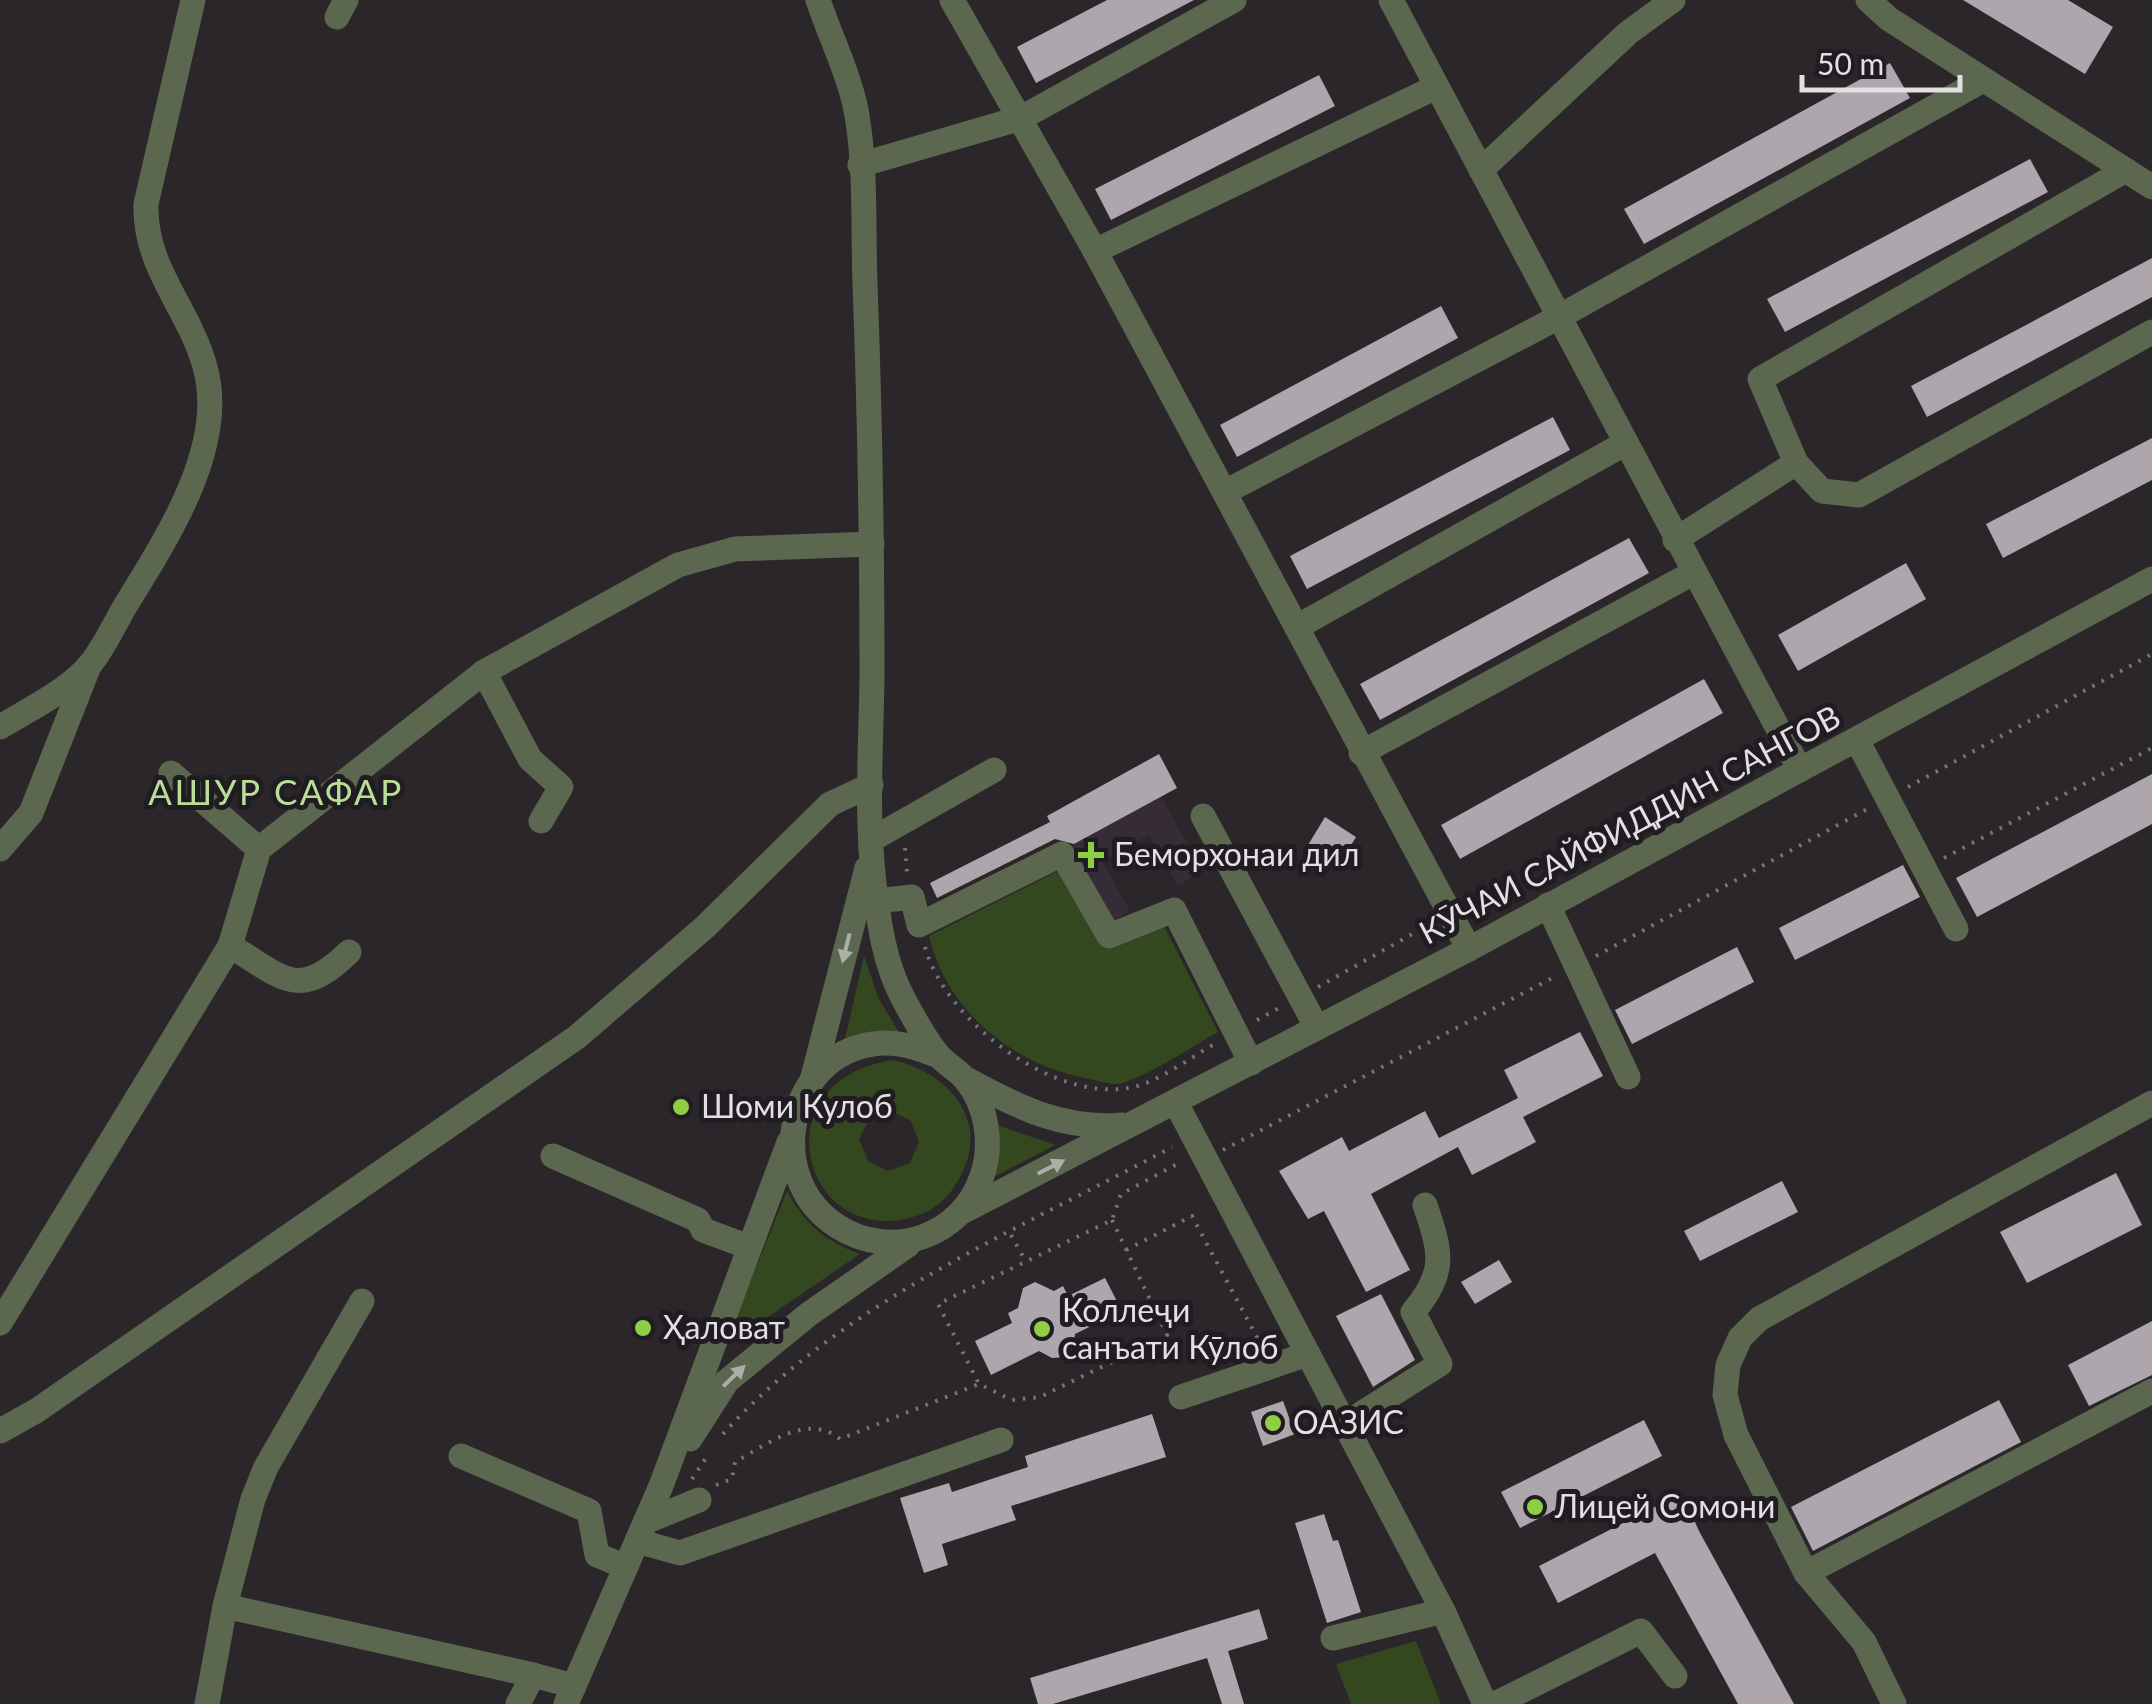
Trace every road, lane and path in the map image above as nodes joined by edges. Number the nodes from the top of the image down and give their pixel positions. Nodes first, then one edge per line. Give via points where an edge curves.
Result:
1 (193, 0) edge
2 (818, 0) edge
3 (952, 0) edge
4 (1234, 0) edge
5 (1391, 0) edge
6 (1673, 0) edge
7 (1868, 0) edge
8 (1984, 80) junction
9 (1436, 87) junction
10 (1021, 118) junction
11 (860, 165) junction
12 (1481, 170) junction
13 (2126, 170) junction
14 (2152, 187) edge
15 (1095, 251) junction
16 (1558, 318) junction
17 (2152, 332) edge
18 (1624, 444) junction
19 (1796, 463) junction
20 (1225, 492) junction
21 (1675, 540) junction
22 (872, 544) junction
23 (1693, 573) junction
24 (2152, 579) edge
25 (1297, 628) junction
26 (2152, 654) edge
27 (89, 666) junction
28 (484, 672) junction
29 (0, 727) edge
30 (1857, 740) junction
31 (2152, 748) edge
32 (1361, 753) junction
33 (994, 770) dead end
34 (1800, 770) junction
35 (171, 773) dead end
36 (871, 785) junction
37 (1888, 798) junction
38 (1202, 816) dead end
39 (541, 821) dead end
40 (903, 821) junction
41 (870, 846) junction
42 (0, 849) edge
43 (259, 849) junction
44 (1924, 868) junction
45 (912, 897) junction
46 (876, 901) junction
47 (1548, 905) junction
48 (1449, 913) junction
49 (919, 925) junction
50 (1956, 929) dead end
51 (230, 946) junction
52 (1468, 949) junction
53 (349, 952) dead end
54 (1576, 966) junction
55 (1300, 996) junction
56 (1318, 1028) junction
57 (1235, 1032) junction
58 (939, 1056) junction
59 (1252, 1063) junction
60 (813, 1077) junction
61 (1628, 1077) dead end
62 (966, 1079) junction
63 (1176, 1103) junction
64 (2152, 1103) edge
65 (1138, 1123) junction
66 (1194, 1136) junction
67 (789, 1140) junction
68 (553, 1156) dead end
69 (1194, 1161) junction
70 (1425, 1205) dead end
71 (964, 1211) junction
72 (1112, 1220) junction
73 (1010, 1234) junction
74 (908, 1245) junction
75 (749, 1248) junction
76 (1126, 1250) junction
77 (1026, 1262) junction
78 (362, 1302) dead end
79 (0, 1323) edge
80 (1265, 1351) dead end
81 (1308, 1354) junction
82 (979, 1384) junction
83 (2152, 1391) edge
84 (1181, 1397) dead end
85 (1345, 1424) junction
86 (0, 1431) edge
87 (718, 1440) dead end
88 (1001, 1440) dead end
89 (708, 1453) dead end
90 (461, 1456) dead end
91 (660, 1486) junction
92 (690, 1504) junction
93 (641, 1532) junction
94 (626, 1567) junction
95 (1806, 1572) junction
96 (225, 1606) junction
97 (1443, 1611) junction
98 (1333, 1638) dead end
99 (533, 1675) junction
100 (1674, 1676) dead end
101 (570, 1695) edge
102 (207, 1704) edge
103 (518, 1704) edge
104 (1485, 1704) edge
105 (1495, 1704) edge
106 (1894, 1704) edge

1 - 27 street via 146,204 145,238 206,369 209,416 180,516
2 - 11 street via 858,119
3 - 10 street
4 - 10 street
5 - 9 street
6 - 12 street via 1628,33
7 - 8 street via 1888,20
8 - 13 street
8 - 16 street
9 - 12 street
9 - 15 street
10 - 11 street
10 - 15 street
11 - 22 street
12 - 16 street
13 - 14 street
13 - 19 street via 1760,380
15 - 20 street
16 - 18 street
16 - 20 street
17 - 19 street via 1859,496 1822,491
18 - 21 street
18 - 25 street
19 - 21 street
20 - 25 street
21 - 23 street
22 - 28 street via 735,549 678,565
22 - 36 street
23 - 32 street
23 - 34 street
24 - 30 street, КӮЧАИ САЙФИДДИН САНГОВ
25 - 32 street
26 - 37 path
27 - 29 street
27 - 42 street via 31,814
28 - 39 street via 530,759 561,786
28 - 43 street
30 - 34 street, КӮЧАИ САЙФИДДИН САНГОВ
30 - 37 street
31 - 44 path
32 - 48 street
33 - 40 street
34 - 47 street, КӮЧАИ САЙФИДДИН САНГОВ
35 - 43 street
36 - 41 street
36 - 86 street via 830,804 705,927 577,1037
37 - 44 street
37 - 54 path
38 - 55 street
40 - 41 street
40 - 45 path
41 - 46 street
41 -> 60 street
43 - 51 street
44 - 50 street
45 - 46 street
45 - 49 street
46 - 58 street via 902,996
47 - 52 street, КӮЧАИ САЙФИДДИН САНГОВ
47 - 54 street
48 - 52 street
48 - 55 path
49 - 57 path via 930,964 978,1028 1040,1070 1110,1090 1133,1088
49 - 57 street via 1062,854 1109,936 1174,910
51 - 53 street via 292,982 322,978
51 - 79 street
52 - 56 street, КӮЧАИ САЙФИДДИН САНГОВ
54 - 61 street
54 - 69 path
55 - 56 street
55 - 57 path
56 - 59 street, КӮЧАИ САЙФИДДИН САНГОВ
57 - 59 street
58 - 60 street via 907,1044 872,1044 840,1055
58 - 62 street
59 - 63 street, КӮЧАИ САЙФИДДИН САНГОВ
60 - 67 street
62 - 65 street via 1022,1110 1086,1128
62 - 71 street via 982,1109 988,1143 982,1177
63 - 65 street, КӮЧАИ САЙФИДДИН САНГОВ
63 - 66 street
64 - 95 street via 1759,1319 1740,1338 1728,1364 1725,1396 1736,1435
71 -> 65 street, КӮЧАИ САЙФИДДИН САНГОВ
66 - 69 street
66 - 73 path
67 - 74 street via 795,1174 812,1204 838,1227
67 - 75 street
68 - 75 street
69 - 72 path via 1121,1194
69 - 81 street
70 - 85 street via 1441,1251 1431,1290 1413,1312 1440,1364
71 - 74 street
72 - 76 path
72 - 77 path
73 - 77 path
73 - 87 path via 847,1327 751,1403
91 -> 74 street via 726,1381
75 - 91 street
76 - 80 path via 1192,1216
76 - 82 path via 1167,1335 1040,1397 1012,1400
77 - 82 path via 938,1304
78 - 96 street via 266,1467
81 - 84 street
81 - 85 street
82 - 92 path via 840,1439 816,1427 800,1429 734,1462 732,1479 702,1490
83 - 95 street
85 - 97 street
88 - 93 street via 680,1553
89 - 92 path via 691,1480
90 - 94 street via 589,1511 597,1554
91 - 93 street
92 - 93 street
93 - 94 street
94 - 101 street
95 - 106 street via 1864,1642
96 - 99 street
96 - 102 street
97 - 98 street
97 - 104 street
99 - 101 street
99 - 103 street
100 - 105 street via 1641,1631

